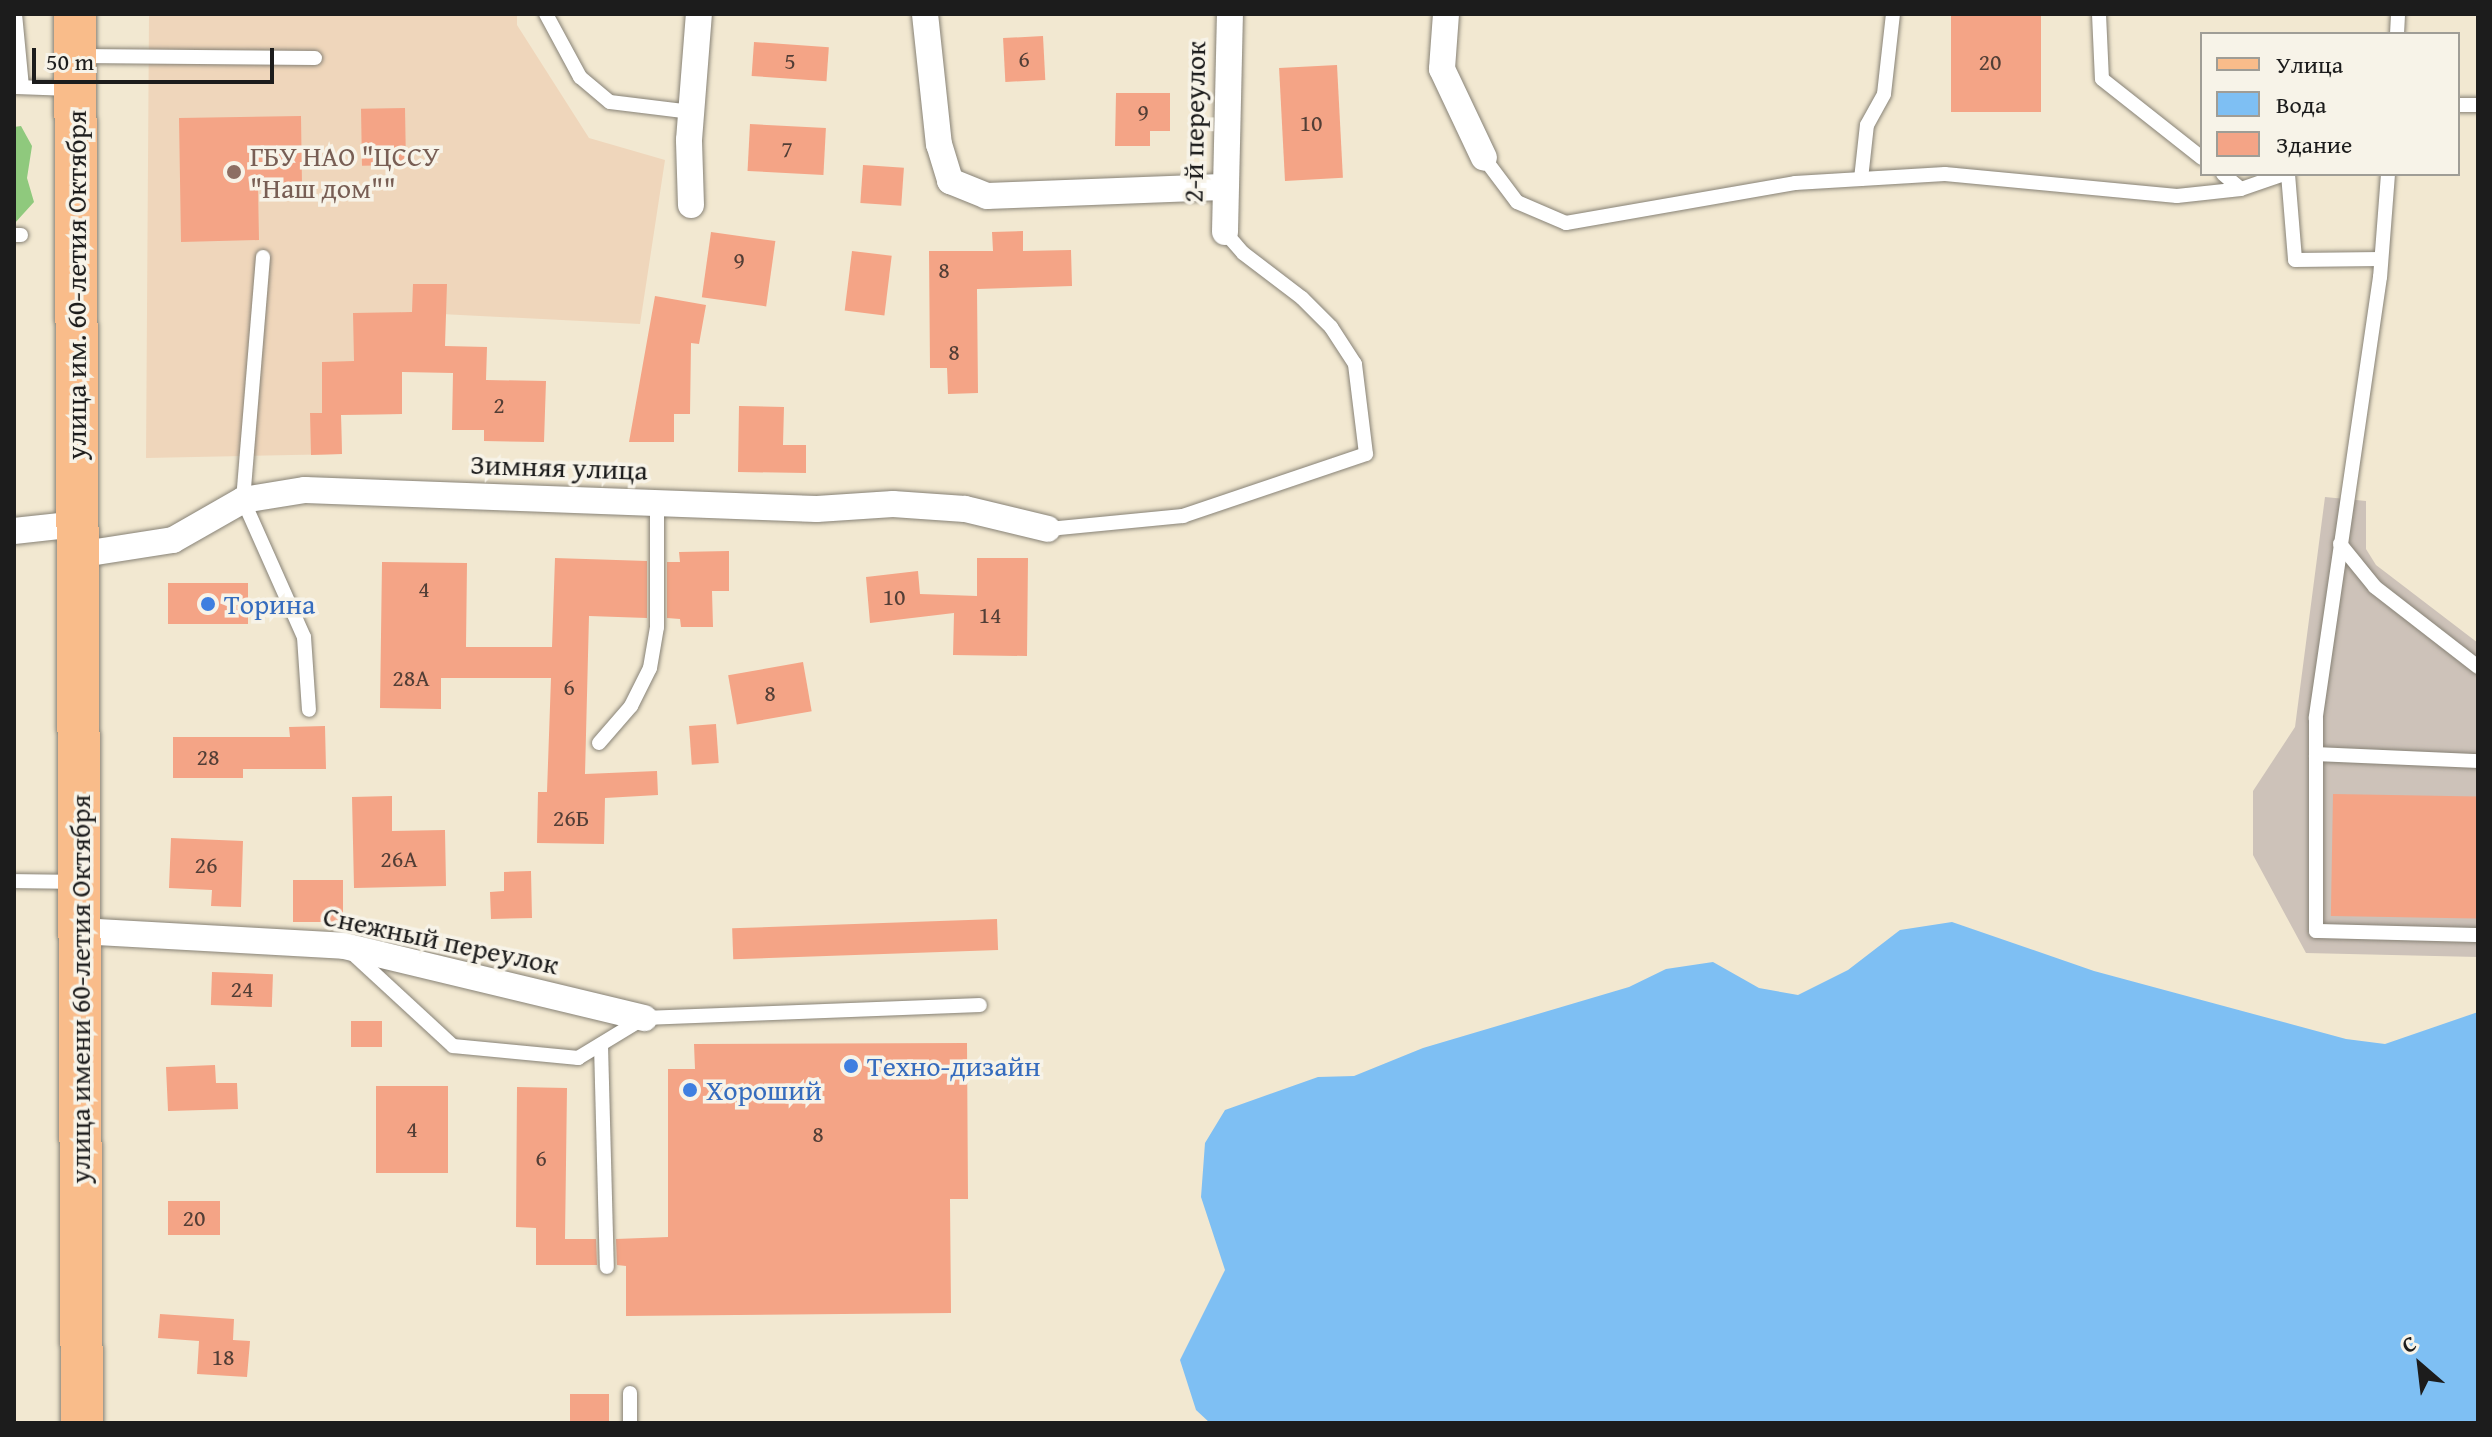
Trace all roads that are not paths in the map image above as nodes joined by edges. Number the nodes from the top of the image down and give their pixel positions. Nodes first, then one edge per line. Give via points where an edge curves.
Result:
1 (15, 14) edge
2 (75, 14) edge
3 (546, 14) edge
4 (699, 14) edge
5 (925, 14) edge
6 (1230, 14) edge
7 (1446, 14) edge
8 (1893, 14) edge
9 (2099, 14) edge
10 (315, 58) dead end
11 (75, 73) junction
12 (18, 87) edge
13 (691, 112) junction
14 (2200, 156) edge
15 (1484, 158) joint
16 (2225, 176) edge
17 (2280, 176) edge
18 (2286, 176) edge
19 (2388, 176) edge
20 (1861, 179) junction
21 (1222, 187) junction
22 (2241, 189) junction
23 (691, 205) dead end
24 (1225, 232) joint
25 (263, 257) dead end
26 (2381, 259) junction
27 (243, 500) junction
28 (657, 502) junction
29 (1048, 529) joint
30 (14, 531) edge
31 (77, 539) junction
32 (2340, 544) junction
33 (2478, 667) edge
34 (309, 710) dead end
35 (599, 743) dead end
36 (2316, 754) junction
37 (2478, 761) edge
38 (14, 881) edge
39 (80, 882) junction
40 (79, 931) junction
41 (2478, 935) edge
42 (344, 946) junction
43 (980, 1005) dead end
44 (644, 1018) junction
45 (601, 1045) junction
46 (607, 1267) dead end
47 (630, 1393) dead end
48 (82, 1423) edge
49 (630, 1423) edge

1 - 12 lane
2 - 11 main road, улица им. 60-летия Октября
3 - 13 lane via 580,77 610,102
4 - 13 street
5 - 21 street via 939,144 950,181 987,196
6 - 21 street, 2-й переулок
7 - 15 street via 1442,69
8 - 20 lane via 1884,94 1867,125
9 - 14 lane via 2102,79
10 - 11 lane
11 - 12 lane
11 - 31 main road, улица им. 60-летия Октября
13 - 23 street
15 - 20 lane via 1517,202 1566,223 1795,183
16 - 22 lane
17 - 22 lane
18 - 26 lane via 2295,260
19 - 26 lane
20 - 22 lane via 1945,174 2177,196
21 - 24 street, 2-й переулок
24 - 29 lane via 1243,253 1302,298 1347,351 1355,364 1366,454 1183,516
25 - 27 lane
26 - 32 lane
27 - 28 street, Зимняя улица via 305,490
27 - 31 street, Зимняя улица via 173,540
27 - 34 lane via 304,637
28 - 29 street, Зимняя улица via 817,509 893,504 965,509
28 - 35 lane via 657,627 650,668 631,706
30 - 31 street, Зимняя улица
31 - 39 main road, улица имени 60-летия Октября
32 - 33 lane via 2375,587
32 - 36 lane via 2316,718
36 - 37 lane
36 - 41 lane via 2316,931
38 - 39 lane
39 - 40 main road, улица имени 60-летия Октября
40 - 42 street, Снежный переулок
40 - 48 main road, улица имени 60-летия Октября
42 - 44 street, Снежный переулок
42 - 45 lane via 453,1046 578,1058
43 - 44 lane
44 - 45 lane
45 - 46 lane
47 - 49 lane

